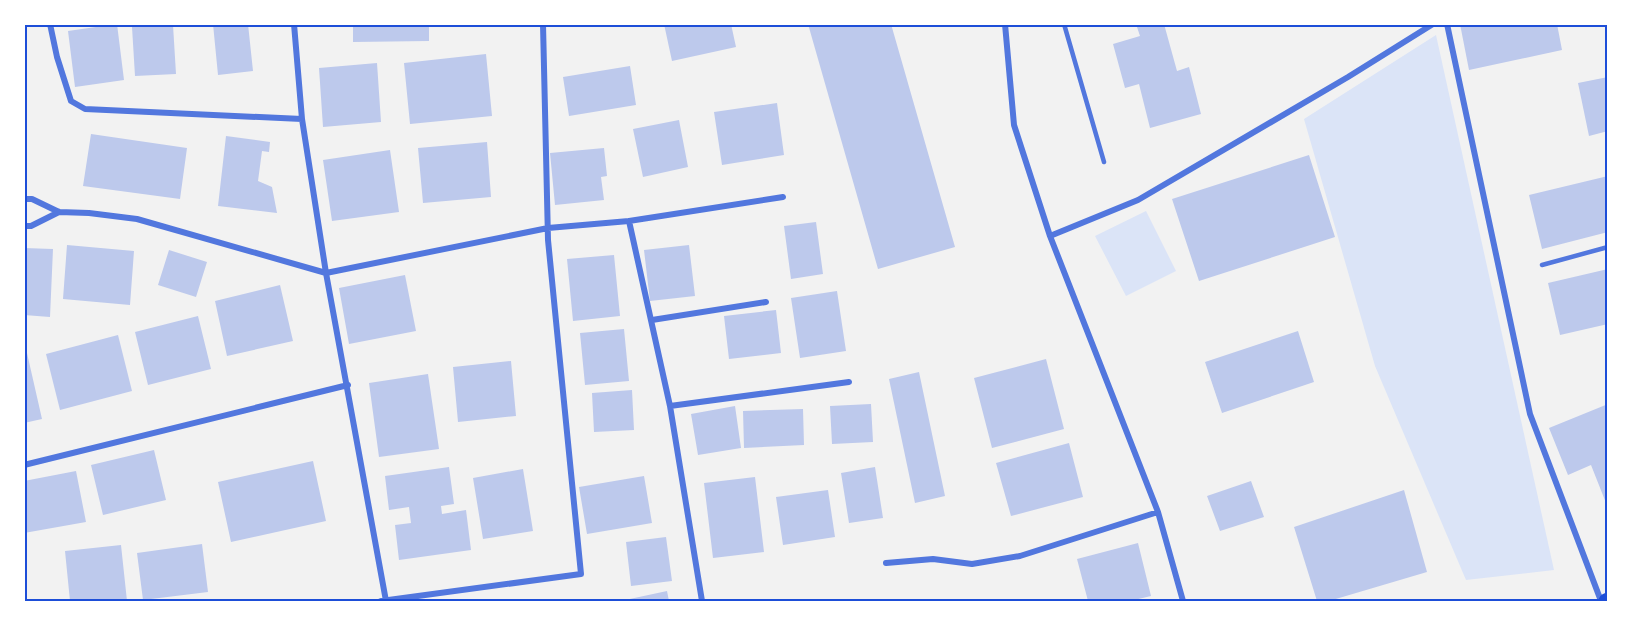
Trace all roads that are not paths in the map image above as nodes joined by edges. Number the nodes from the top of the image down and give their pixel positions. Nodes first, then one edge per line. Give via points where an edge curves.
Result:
1 (50, 24) edge
2 (294, 24) edge
3 (543, 24) edge
4 (1005, 24) edge
5 (1064, 24) edge
6 (1432, 24) edge
7 (1447, 24) edge
8 (302, 119) junction
9 (1104, 162) dead end
10 (783, 197) dead end
11 (24, 199) edge
12 (59, 212) junction
13 (629, 221) junction
14 (24, 226) edge
15 (548, 228) junction
16 (1050, 236) junction
17 (1608, 248) edge
18 (1542, 265) dead end
19 (326, 273) junction
20 (766, 302) dead end
21 (652, 320) junction
22 (849, 382) dead end
23 (348, 385) junction
24 (670, 406) junction
25 (24, 465) edge
26 (1158, 512) junction
27 (886, 563) dead end
28 (384, 601) edge
29 (702, 601) edge
30 (1183, 601) edge
31 (1601, 601) edge

1 - 8 street via 71,101 85,109
2 - 8 street
3 - 15 street
4 - 16 street via 1014,125
5 - 9 lane
6 - 16 street via 1138,200
7 - 31 street via 1530,414
8 - 19 street
10 - 13 street
11 - 12 street
12 - 14 street
12 - 19 street via 137,219
13 - 15 street
13 - 21 street
15 - 19 street
15 - 28 street via 581,574
16 - 26 street
17 - 18 lane
19 - 23 street
20 - 21 street
21 - 24 street
22 - 24 street
23 - 25 street
23 - 28 street
24 - 29 street
26 - 27 street via 1020,556 972,564 933,559
26 - 30 street

